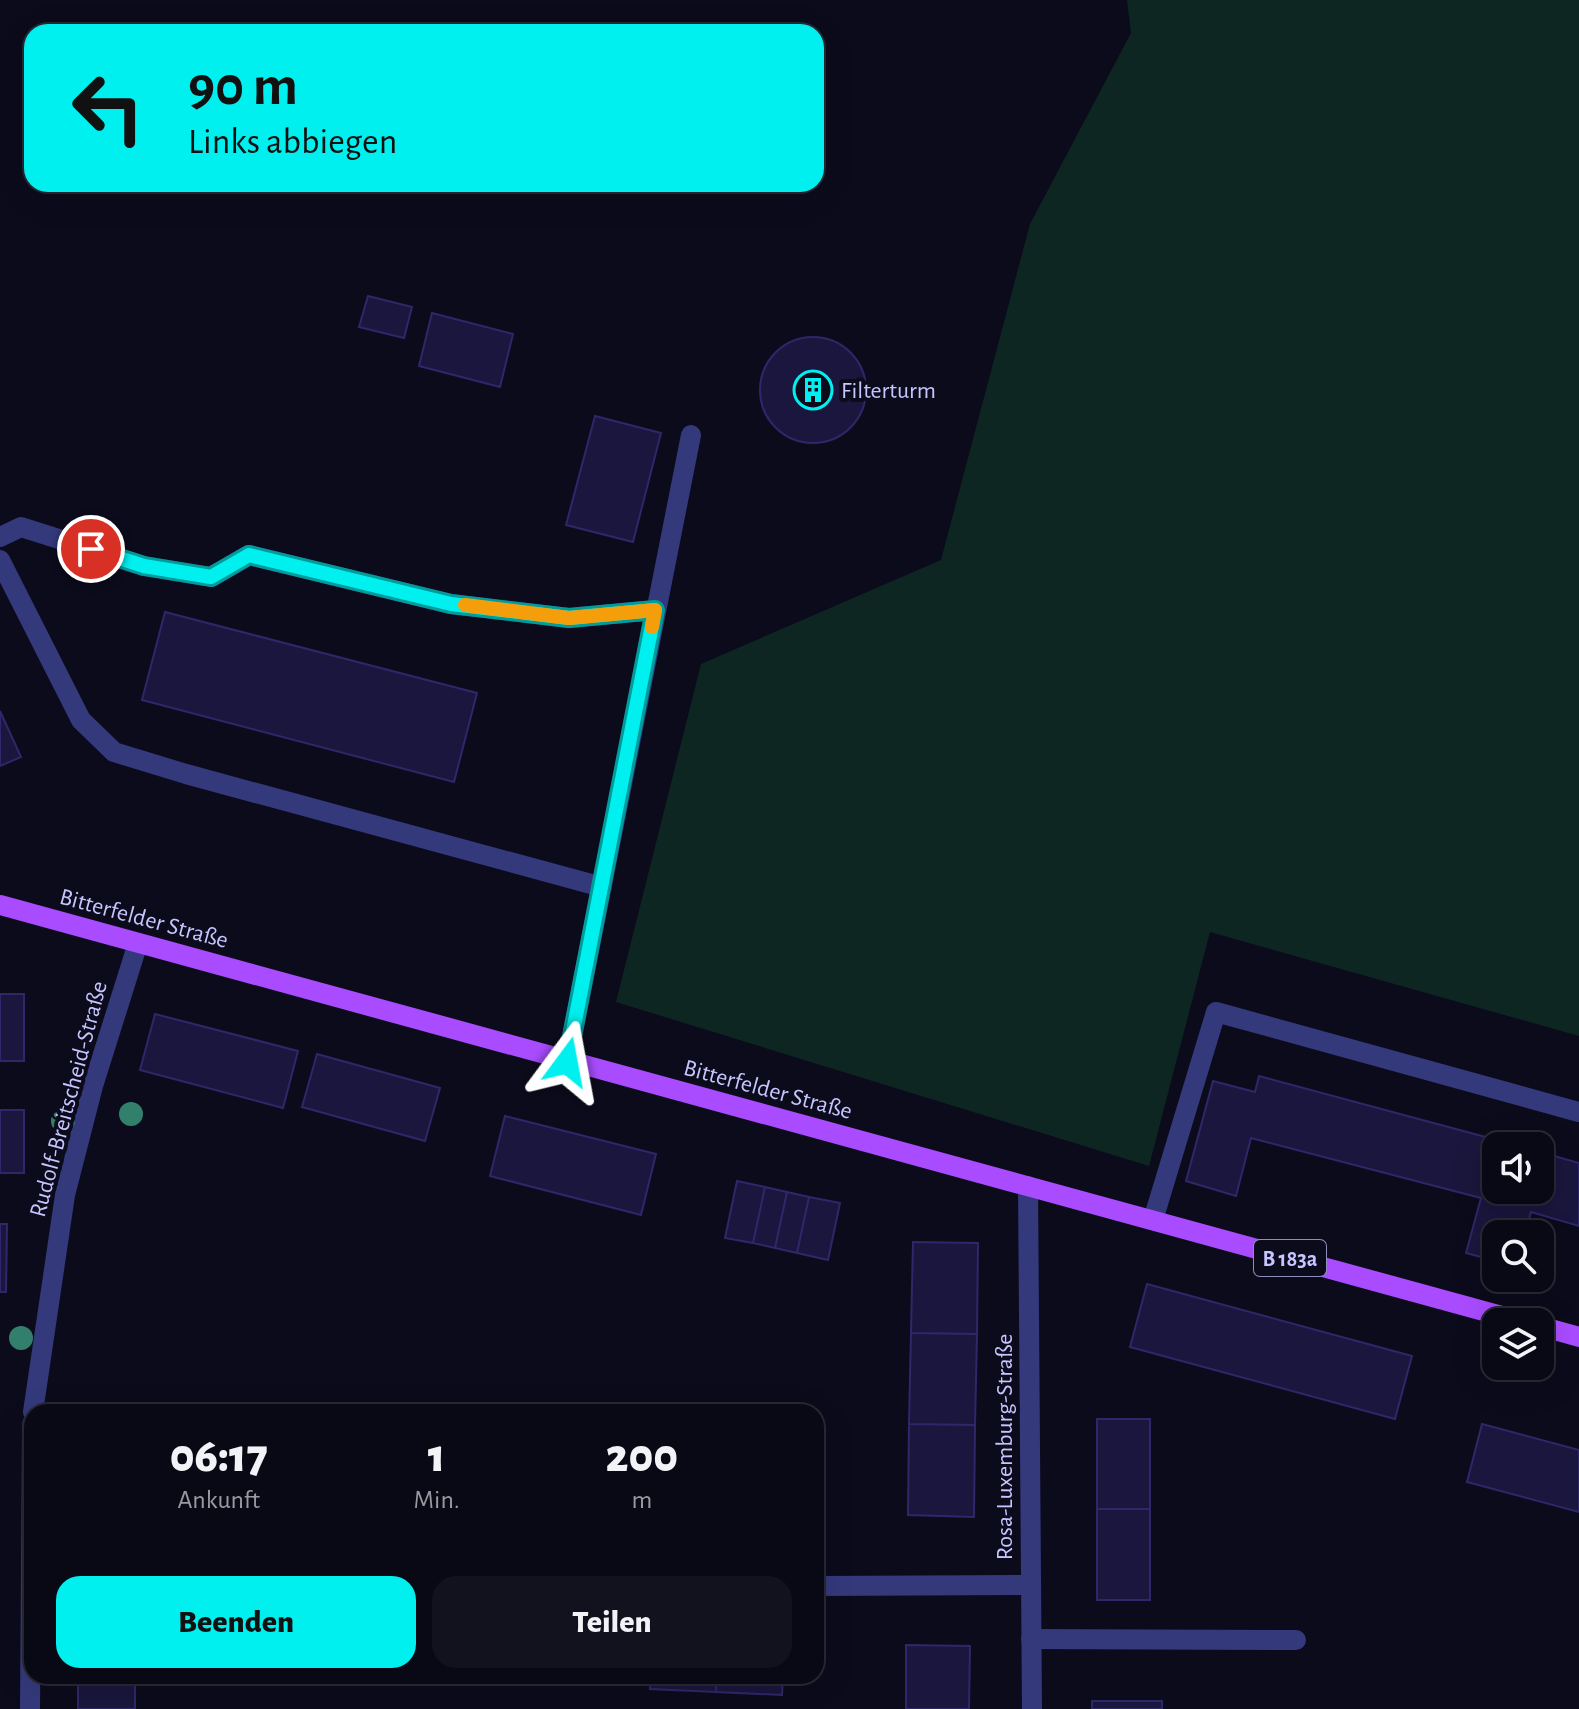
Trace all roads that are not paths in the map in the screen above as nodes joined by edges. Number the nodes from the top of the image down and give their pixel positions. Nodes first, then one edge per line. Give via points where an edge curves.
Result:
1 (691, 435) dead end
2 (0, 537) edge
3 (0, 560) edge
4 (655, 610) junction
5 (602, 887) junction
6 (0, 905) edge
7 (138, 943) junction
8 (567, 1062) junction
9 (1579, 1112) edge
10 (1028, 1186) junction
11 (1153, 1220) junction
12 (1482, 1310) edge
13 (1554, 1330) edge
14 (1579, 1337) edge
15 (34, 1404) edge
16 (1030, 1585) junction
17 (824, 1586) edge
18 (1031, 1639) junction
19 (1296, 1640) dead end
20 (30, 1684) edge
21 (30, 1709) edge
22 (1032, 1709) edge

1 - 4 street
2 - 4 street via 21,527 144,566 211,577 249,555 451,604 569,618
3 - 5 street via 81,720 114,752
4 - 5 street
5 - 8 street
6 - 7 main road, Bitterfelder Straße / B 183a
7 - 8 main road, Bitterfelder Straße / B 183a
7 - 15 street, Rudolf-Breitscheid-Straße via 65,1195
8 - 10 main road, Bitterfelder Straße / B 183a
9 - 11 street via 1216,1012
10 - 11 main road, Bitterfelder Straße / B 183a
10 - 16 street, Rosa-Luxemburg-Straße
11 - 12 main road, Bitterfelder Straße / B 183a
13 - 14 main road
16 - 17 street
16 - 18 street, Rosa-Luxemburg-Straße
18 - 19 street
18 - 22 street, Rosa-Luxemburg-Straße
20 - 21 street

